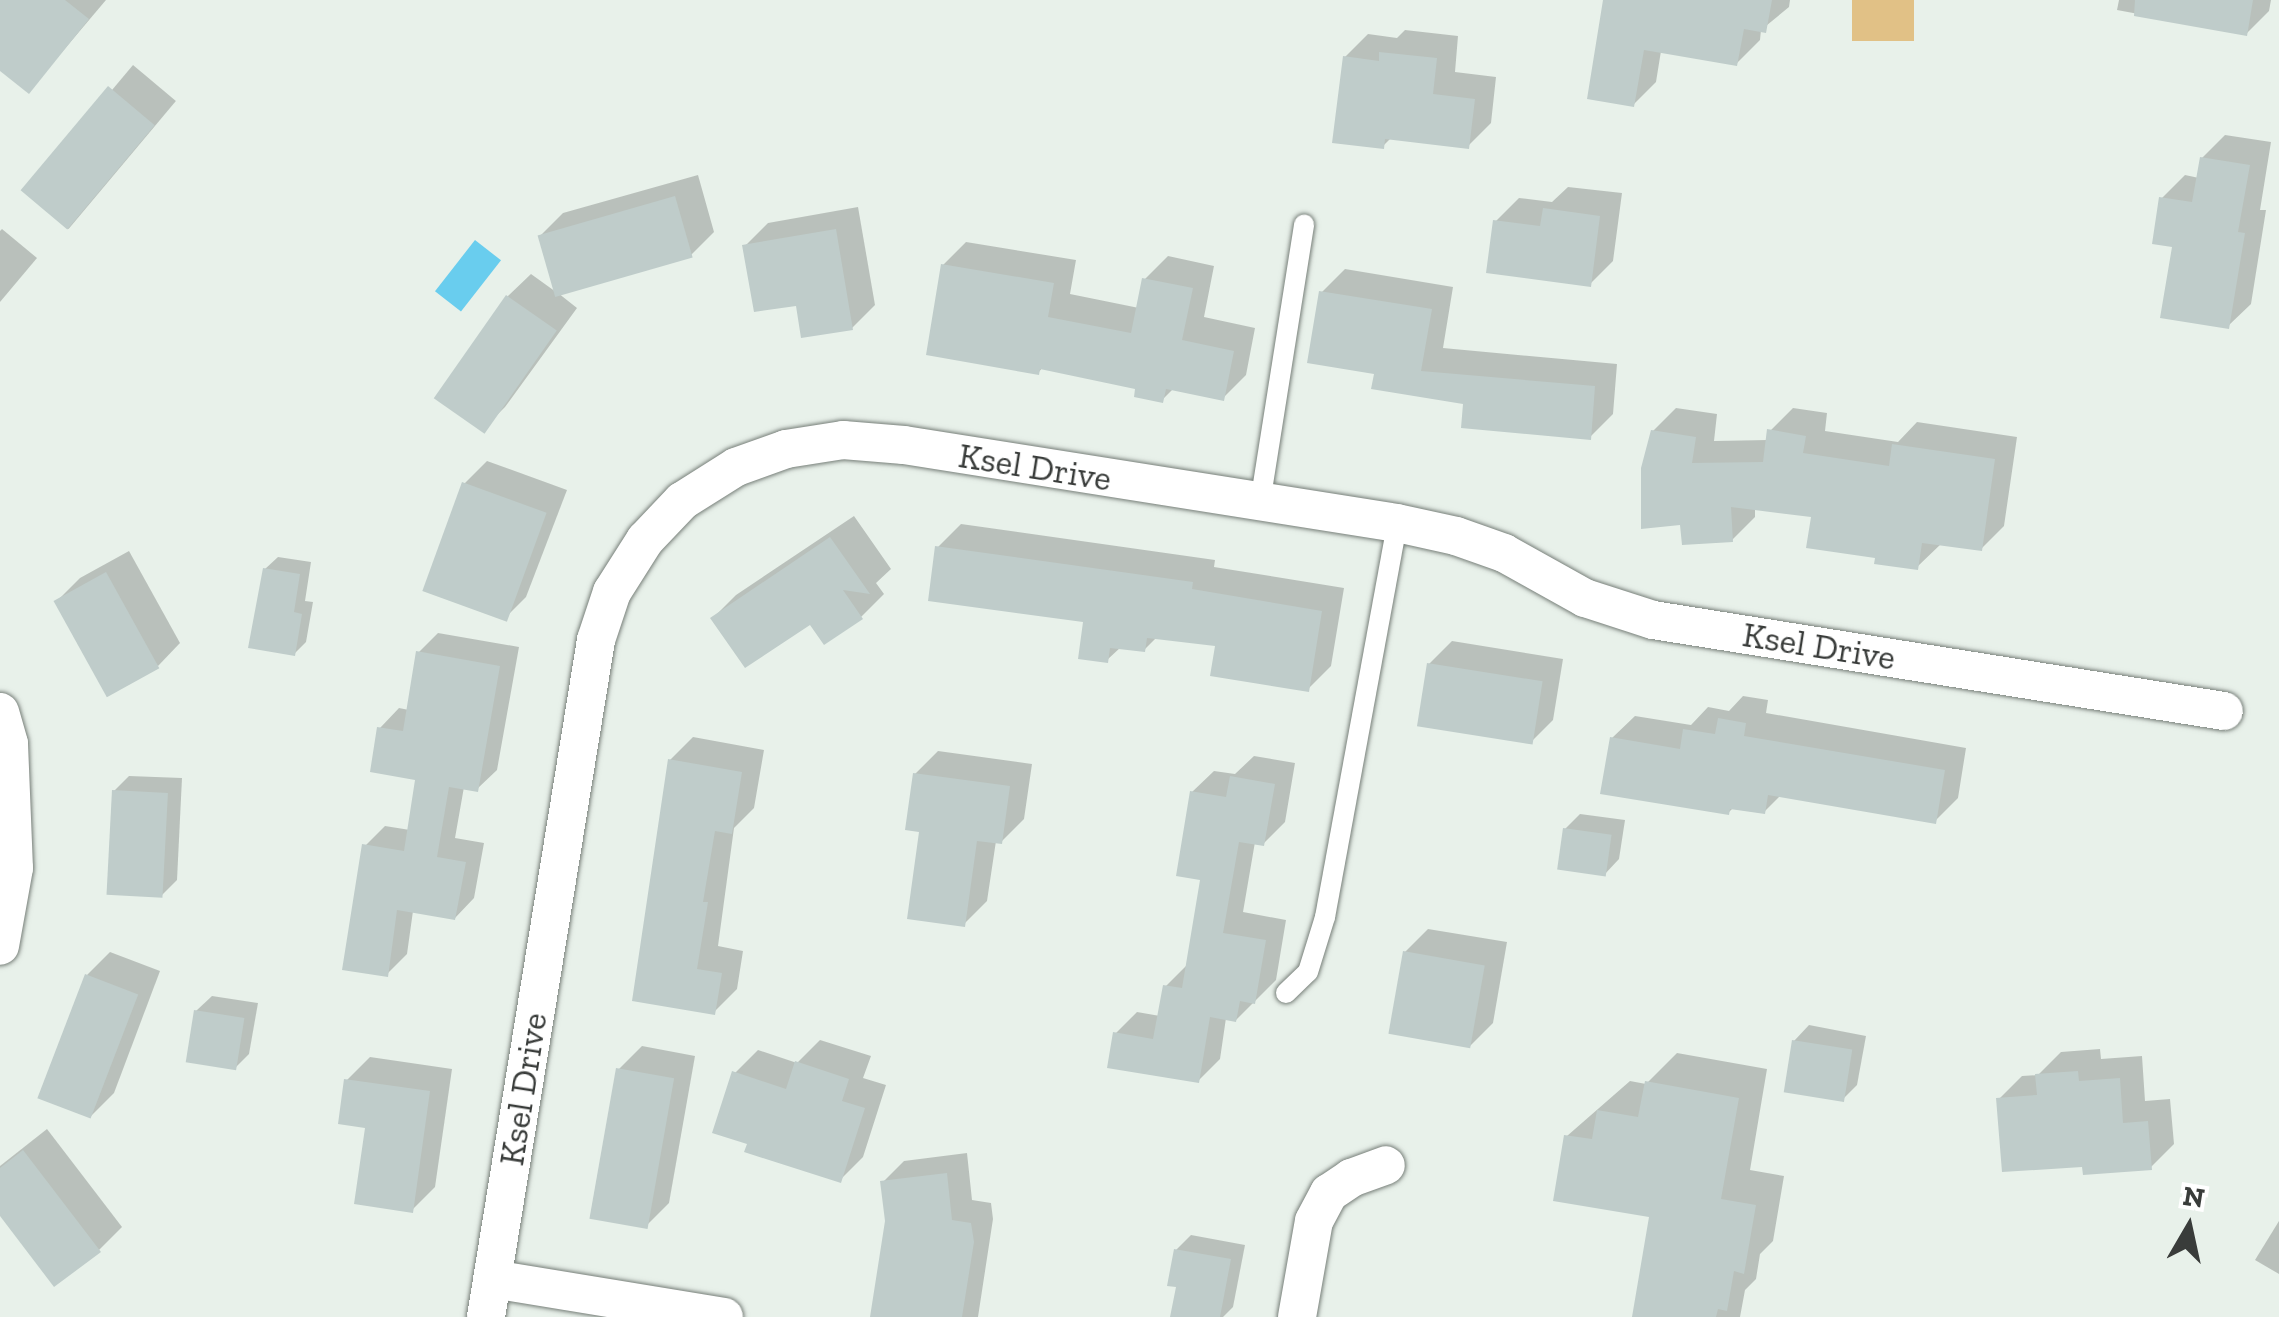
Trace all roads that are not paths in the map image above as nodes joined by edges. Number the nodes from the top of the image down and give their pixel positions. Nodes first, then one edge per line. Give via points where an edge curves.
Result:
1 (1304, 224) dead end
2 (1260, 503) junction
3 (1397, 523) junction
4 (2224, 711) dead end
5 (0, 712) edge
6 (0, 946) edge
7 (1286, 993) dead end
8 (1386, 1165) dead end
9 (492, 1279) junction
10 (486, 1317) edge
11 (724, 1317) edge
12 (1297, 1317) edge

1 - 2 lane
2 - 3 street, Ksel Drive
2 - 9 street, Ksel Drive via 843,440 786,449 736,467 682,500 645,540 612,592 596,640
3 - 4 street, Ksel Drive via 1504,553 1584,598 1652,620
3 - 7 lane via 1325,917 1308,972
5 - 6 street via 9,744 14,868
8 - 12 street via 1330,1193 1314,1221
9 - 10 street, Ksel Drive
9 - 11 street

